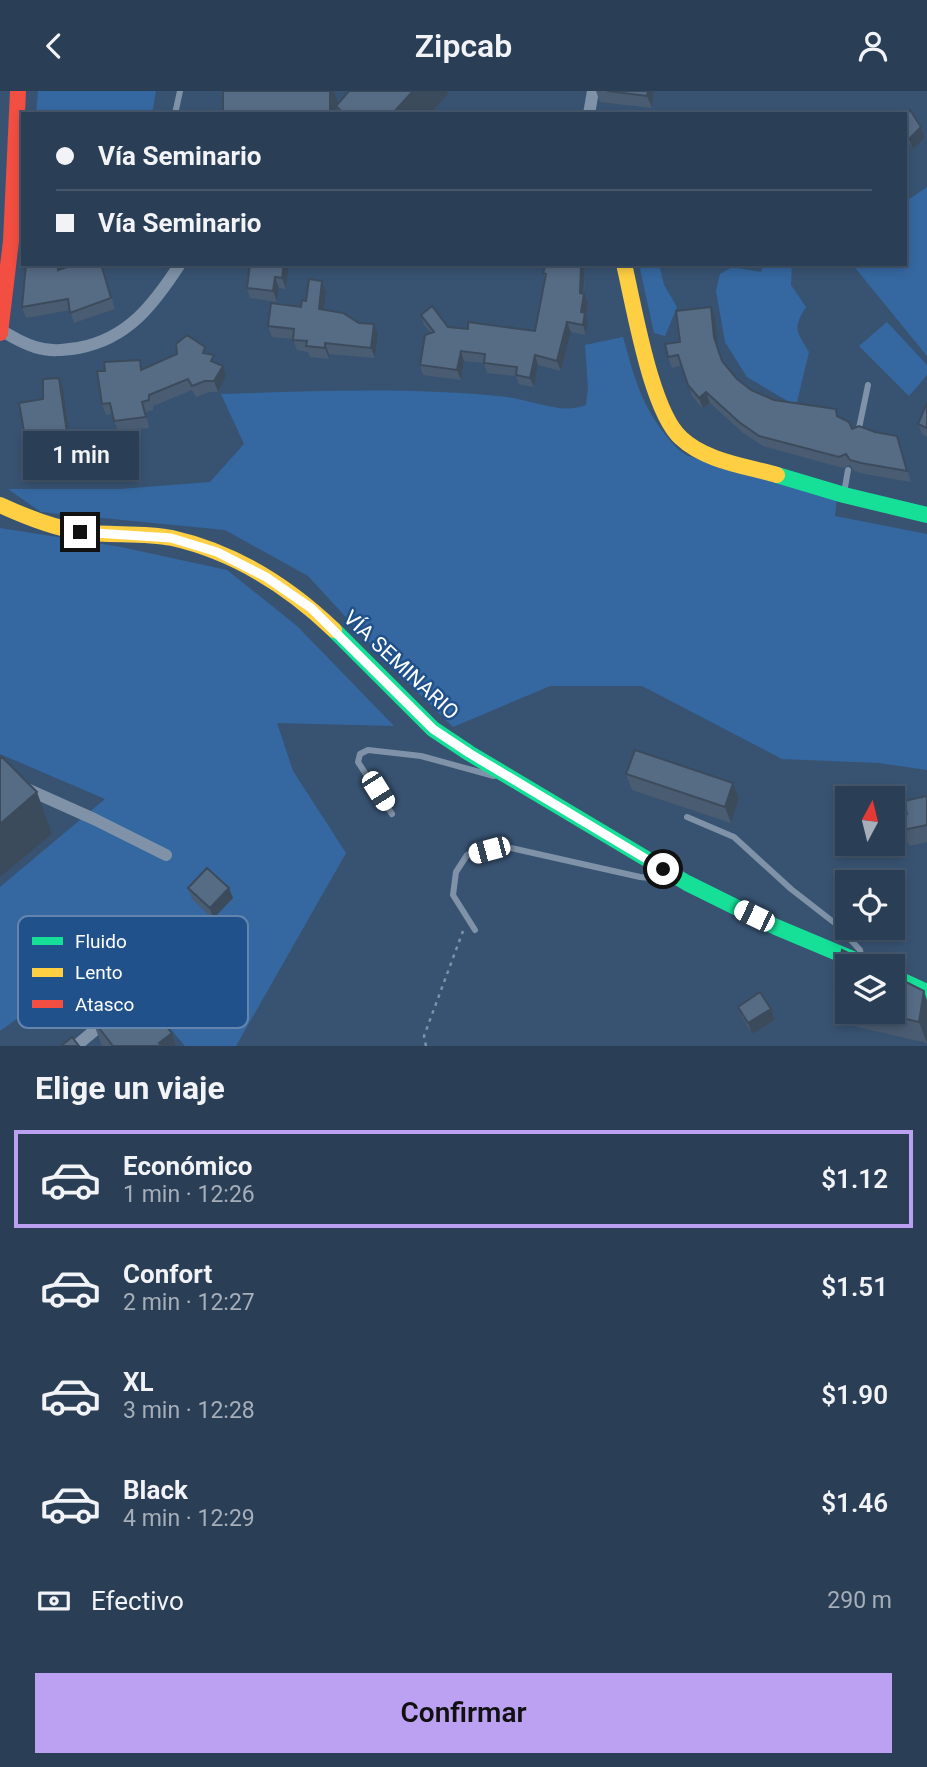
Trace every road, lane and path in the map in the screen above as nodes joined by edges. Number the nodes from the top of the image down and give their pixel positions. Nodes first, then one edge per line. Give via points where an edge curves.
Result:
1 (18, 91) edge
2 (180, 91) edge
3 (593, 91) edge
4 (175, 112) edge
5 (589, 112) edge
6 (18, 199) edge
7 (179, 266) edge
8 (624, 266) edge
9 (3, 292) edge
10 (1, 332) edge
11 (868, 385) dead end
12 (858, 435) edge
13 (848, 470) edge
14 (844, 495) junction
15 (0, 505) edge
16 (927, 515) edge
17 (0, 777) edge
18 (522, 783) junction
19 (392, 814) dead end
20 (687, 817) dead end
21 (166, 856) dead end
22 (683, 881) junction
23 (467, 918) junction
24 (475, 930) dead end
25 (840, 954) edge
26 (862, 954) edge
27 (905, 982) edge
28 (927, 992) edge
29 (98, 1028) edge
30 (76, 1046) edge
31 (426, 1046) edge

1 - 6 main road
2 - 4 lane
3 - 5 street
6 - 9 main road
7 - 10 street via 142,315 106,340 59,351 39,349
8 - 14 main road via 652,382 661,409 680,438 721,459
9 - 10 main road
11 - 12 lane
13 - 14 lane
14 - 16 main road
15 - 18 main road, VÍA SEMINARIO via 36,521 80,532 171,538 245,565 311,608 433,729
17 - 21 street
18 - 19 lane via 421,757 368,750 360,754 358,762
18 - 22 main road, VÍA SEMINARIO
20 - 26 lane via 734,837 836,924
22 - 23 lane via 640,877 511,848 489,850 467,855 456,872 453,895
22 - 25 main road, VÍA SEMINARIO
23 - 24 lane
23 - 31 path via 424,1036
27 - 28 main road
29 - 30 street

